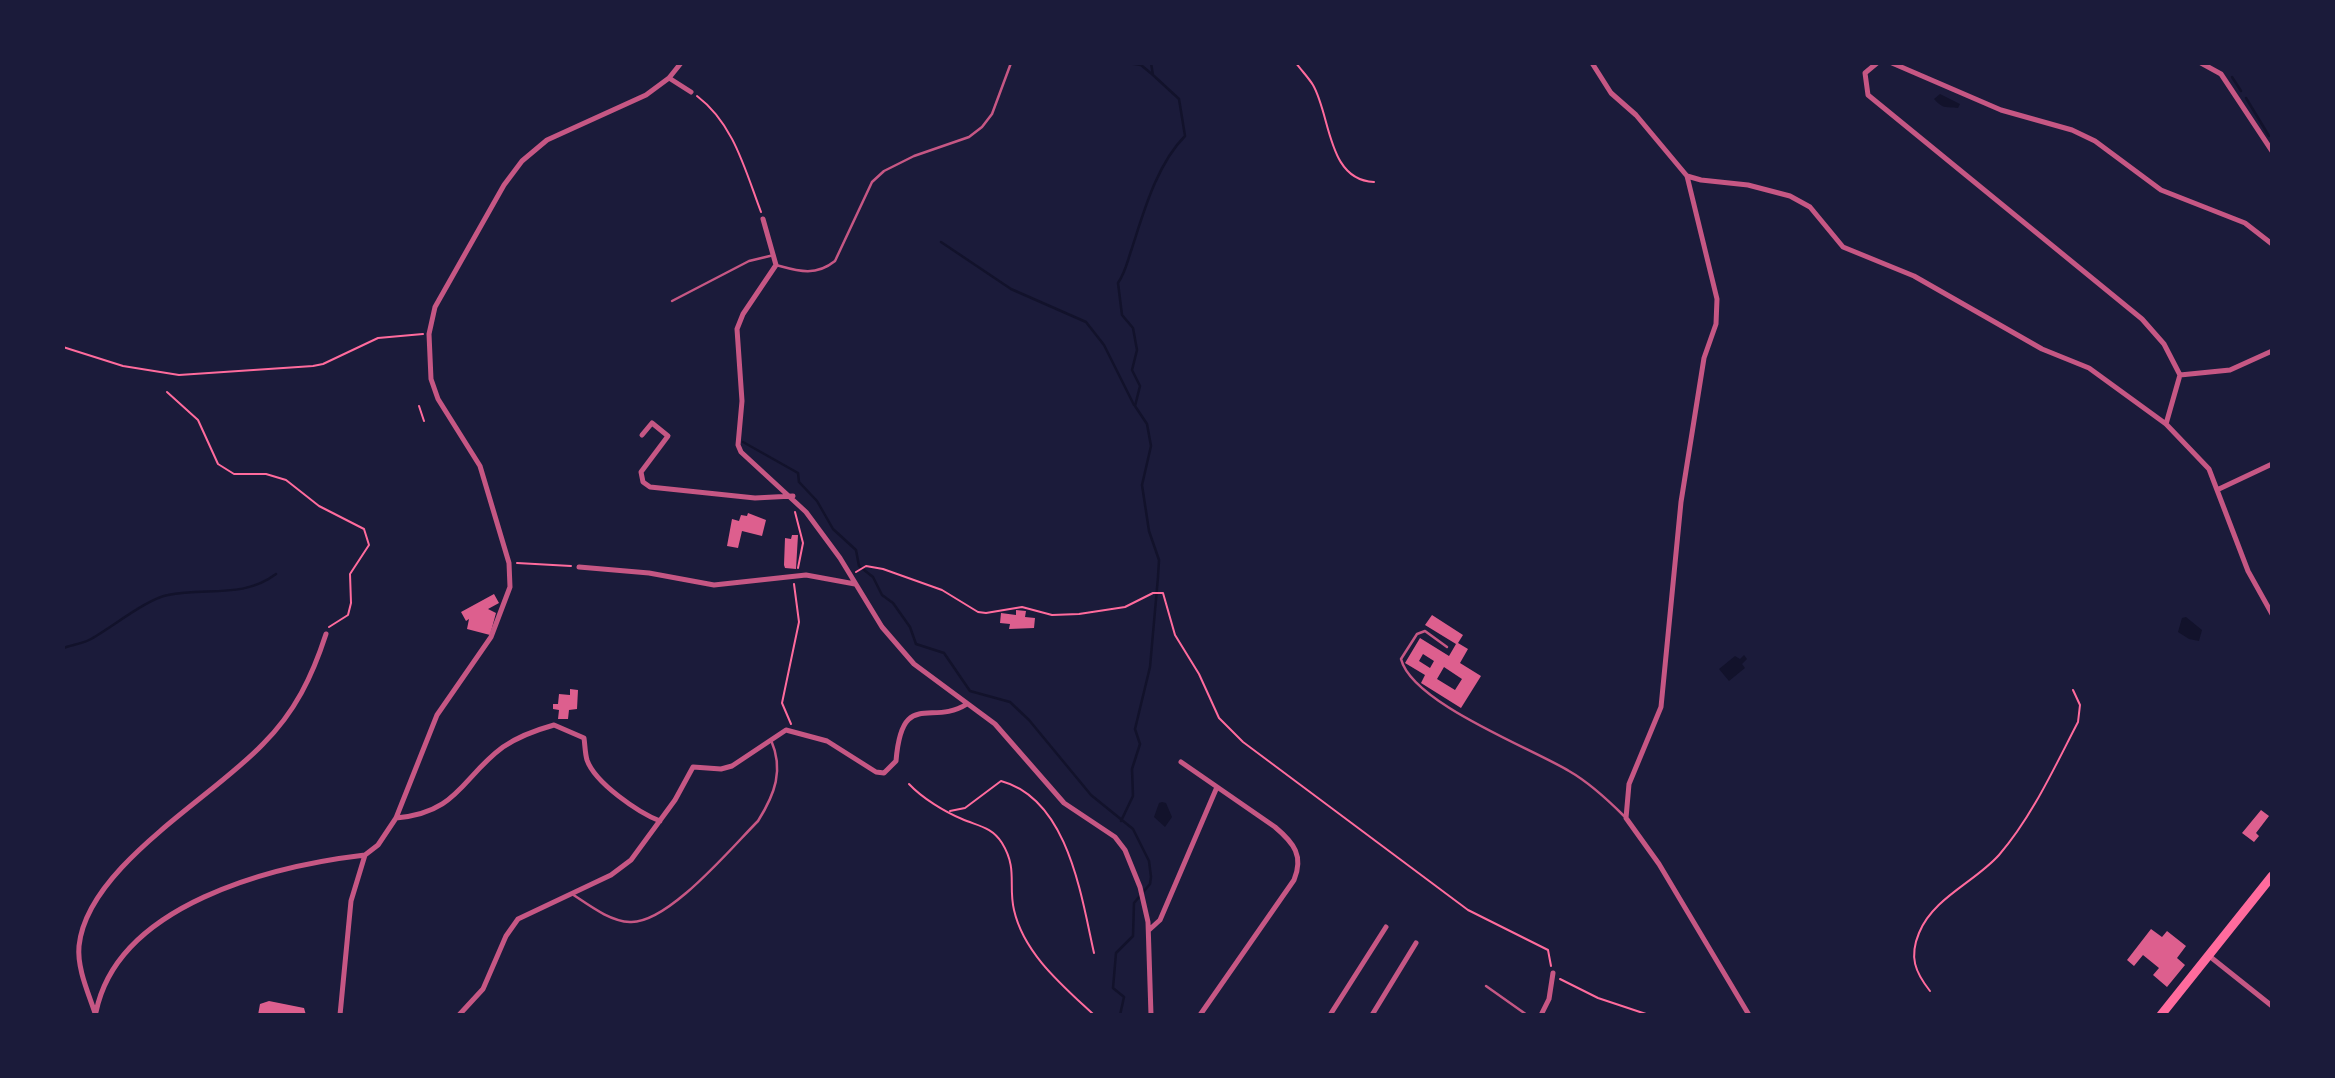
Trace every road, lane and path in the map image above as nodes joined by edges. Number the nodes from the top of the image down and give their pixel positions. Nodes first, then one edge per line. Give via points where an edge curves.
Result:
1 (681, 63) edge
2 (1011, 63) edge
3 (1296, 63) edge
4 (1592, 63) edge
5 (1877, 63) edge
6 (1892, 63) edge
7 (2201, 63) edge
8 (2212, 65) edge
9 (669, 78) junction
10 (691, 92) joint
11 (2272, 151) edge
12 (1687, 176) junction
13 (1374, 181) dead end
14 (763, 219) joint
15 (2272, 244) edge
16 (774, 255) junction
17 (776, 265) junction
18 (672, 302) dead end
19 (429, 334) junction
20 (63, 347) edge
21 (2272, 351) edge
22 (2180, 375) junction
23 (167, 392) dead end
24 (419, 405) dead end
25 (424, 421) dead end
26 (2166, 424) junction
27 (642, 435) dead end
28 (2272, 464) edge
29 (2219, 489) junction
30 (793, 496) junction
31 (513, 563) dead end
32 (579, 567) joint
33 (858, 571) dead end
34 (791, 576) junction
35 (855, 583) junction
36 (2272, 614) edge
37 (326, 634) joint
38 (1447, 647) dead end
39 (2073, 690) dead end
40 (967, 704) junction
41 (796, 731) junction
42 (770, 739) junction
43 (1181, 762) dead end
44 (909, 784) dead end
45 (1217, 787) junction
46 (949, 811) junction
47 (396, 818) junction
48 (1626, 818) junction
49 (660, 821) junction
50 (365, 855) junction
51 (2272, 876) edge
52 (572, 894) junction
53 (1386, 927) dead end
54 (1149, 930) junction
55 (1416, 943) dead end
56 (1094, 953) dead end
57 (2207, 955) junction
58 (1553, 973) junction
59 (1486, 986) dead end
60 (1930, 991) dead end
61 (2272, 1006) edge
62 (95, 1014) edge
63 (340, 1015) edge
64 (459, 1015) edge
65 (1094, 1015) edge
66 (1151, 1015) edge
67 (1200, 1015) edge
68 (1330, 1015) edge
69 (1372, 1015) edge
70 (1527, 1015) edge
71 (1541, 1015) edge
72 (1649, 1015) edge
73 (1749, 1015) edge
74 (2161, 1015) edge

1 - 9 street
2 - 17 lane via 998,102 982,127 969,137 914,156 872,182 835,261 825,270
3 - 13 path via 1313,85 1342,166 1354,178
4 - 12 street via 1611,93 1636,115
5 - 22 street via 1865,73 1868,95 2142,319 2164,344
6 - 15 street via 2001,110 2084,136 2161,190 2245,223
7 - 8 street
8 - 11 street
9 - 10 street
9 - 19 street via 632,103 547,140 522,161 447,281
10 - 14 path via 712,107 730,132
12 - 26 street via 1790,196 1810,208 1843,247 1914,276 2042,349 2089,368
12 - 48 street via 1717,299 1716,324 1704,358 1681,502 1661,707 1629,784
14 - 16 street
16 - 17 street
16 - 18 lane via 749,261
17 - 30 street via 737,329 742,401 738,445 741,453
19 - 20 path via 378,338 323,364 179,374 123,366
19 - 47 street via 435,393 480,466 509,563 510,587 491,637 437,715
21 - 22 street via 2230,370
22 - 26 street
23 - 37 path via 198,420 218,464 234,474 266,474 286,480 319,506 364,529 369,545 350,574 348,615 327,628
24 - 25 path
26 - 29 street via 2208,469
27 - 30 street via 652,423 668,436 641,472 650,487 755,498
28 - 29 street
29 - 36 street via 2248,571
30 - 34 path via 803,543 797,571
30 - 35 street via 828,539
31 - 32 path
32 - 34 street via 714,584
33 - 58 path via 866,566 883,569 942,590 978,612 1021,607 1060,615 1110,610 1163,593 1175,635 1219,718 1243,742 1468,910 1548,950
34 - 35 street
34 - 41 path via 800,622 782,703
35 - 40 street via 882,627 914,664
37 - 62 street via 304,693 263,745 127,862 99,893 79,947
38 - 48 lane via 1424,631 1417,634 1401,659 1403,666 1418,685 1444,704 1583,779
39 - 60 path via 2080,705 2078,722 2016,832 1994,860 1953,892 1920,929 1913,960
40 - 41 street via 955,712 922,711 911,717 898,740 896,761 884,773 827,741
40 - 54 street via 995,724 1064,803 1115,837 1140,887
41 - 42 street via 779,732
42 - 49 street via 732,766 693,767
42 - 52 lane via 778,776 770,802 758,821 664,911 639,922 622,921
43 - 45 street
44 - 46 path
45 - 54 street via 1160,920
45 - 67 street via 1290,839 1300,861 1294,880
46 - 56 path via 965,808 1001,781 1038,801 1064,847
46 - 65 path via 981,824 1001,841 1012,863 1013,910 1025,936 1037,958
47 - 49 street via 438,807 460,793 502,748 554,725 584,738 591,767 622,799
47 - 50 street via 378,845
48 - 73 street via 1659,864
49 - 52 street via 632,860
50 - 62 street via 307,865 208,894 180,908 120,960 105,983
50 - 63 street via 351,901
51 - 57 main road
52 - 64 street via 518,919 483,989
53 - 68 street
54 - 66 street
55 - 69 street
57 - 61 street
57 - 74 main road
58 - 71 street
58 - 72 path via 1566,985
59 - 70 lane

